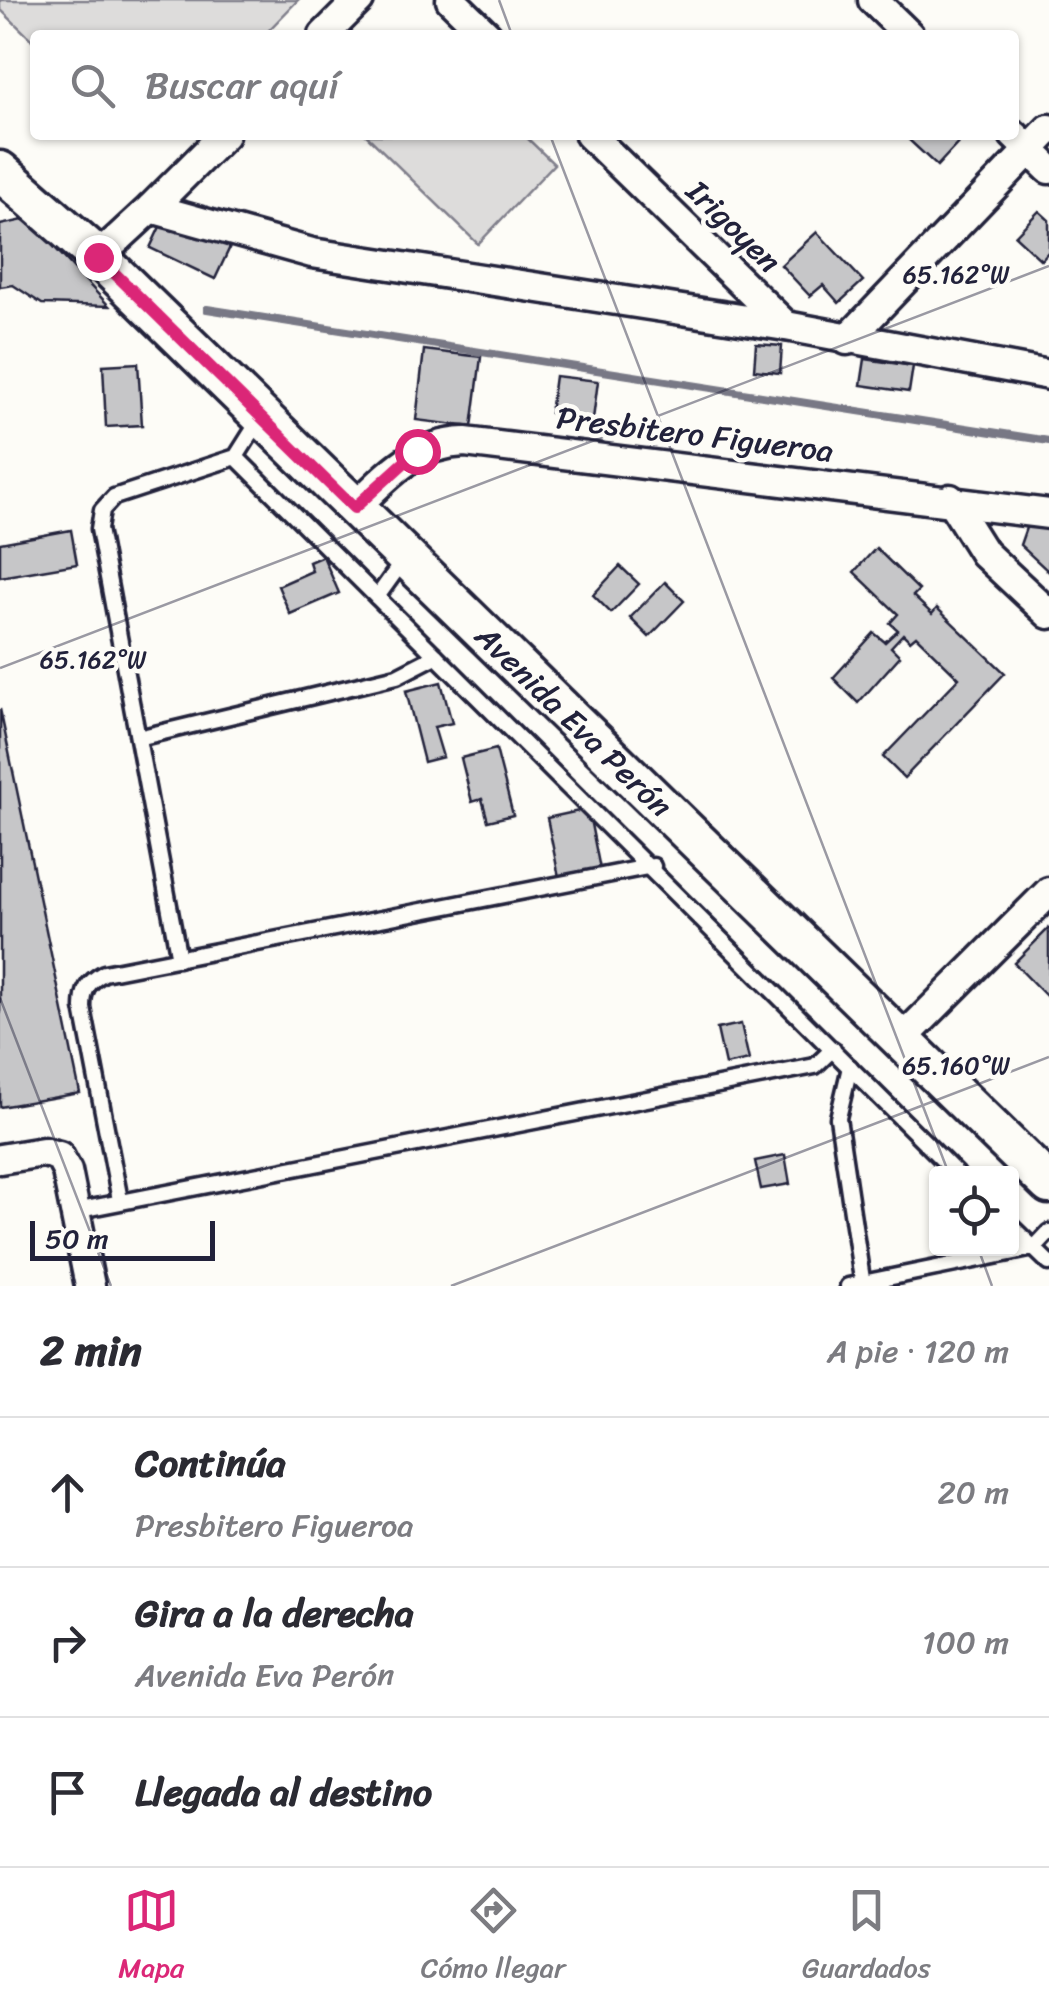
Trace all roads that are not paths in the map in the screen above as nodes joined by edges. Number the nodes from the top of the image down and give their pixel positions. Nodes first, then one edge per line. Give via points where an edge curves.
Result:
1 (359, 0) edge
2 (451, 0) edge
3 (329, 30) edge
4 (482, 30) edge
5 (1049, 129) edge
6 (219, 140) edge
7 (595, 140) edge
8 (1031, 151) edge
9 (0, 171) edge
10 (151, 208) junction
11 (98, 257) junction
12 (786, 326) junction
13 (847, 340) junction
14 (1049, 374) edge
15 (260, 419) junction
16 (236, 457) junction
17 (950, 499) junction
18 (354, 508) junction
19 (1049, 514) edge
20 (405, 558) junction
21 (377, 597) junction
22 (1049, 614) edge
23 (436, 656) junction
24 (138, 738) junction
25 (653, 866) junction
26 (1049, 892) edge
27 (180, 959) junction
28 (901, 1040) junction
29 (834, 1049) junction
30 (850, 1067) junction
31 (0, 1159) edge
32 (949, 1166) edge
33 (1049, 1184) edge
34 (120, 1200) junction
35 (75, 1210) junction
36 (1049, 1232) edge
37 (1019, 1233) edge
38 (1034, 1248) junction
39 (1049, 1263) edge
40 (858, 1285) edge
41 (90, 1286) edge

1 - 3 street
2 - 4 street
5 - 8 street
6 - 10 street
7 - 12 street, Irigoyen
8 - 13 street
9 - 11 main road, Avenida Eva Perón
10 - 11 street
10 - 12 street via 312,253
11 - 15 main road, Avenida Eva Perón
12 - 13 street
13 - 14 street
15 - 16 lane
15 - 18 main road, Avenida Eva Perón
16 - 21 lane
16 - 24 lane via 114,496 102,510 99,529
17 - 18 street, Presbitero Figueroa via 464,442 417,451
17 - 19 street, Presbitero Figueroa
17 - 22 street via 984,553
18 - 20 main road, Avenida Eva Perón
20 - 21 lane
20 - 28 main road, Avenida Eva Perón
21 - 23 lane
23 - 24 lane via 397,676
23 - 25 lane
24 - 27 lane
25 - 27 lane
25 - 29 lane
26 - 28 street
27 - 34 lane via 104,973 83,992
28 - 33 main road, Avenida Eva Perón
29 - 30 lane
29 - 34 lane via 815,1066
30 - 32 lane
30 - 40 lane via 838,1118
31 - 35 street via 59,1156
34 - 35 lane
35 - 41 street
36 - 38 lane
37 - 38 lane
38 - 39 lane
38 - 40 lane

